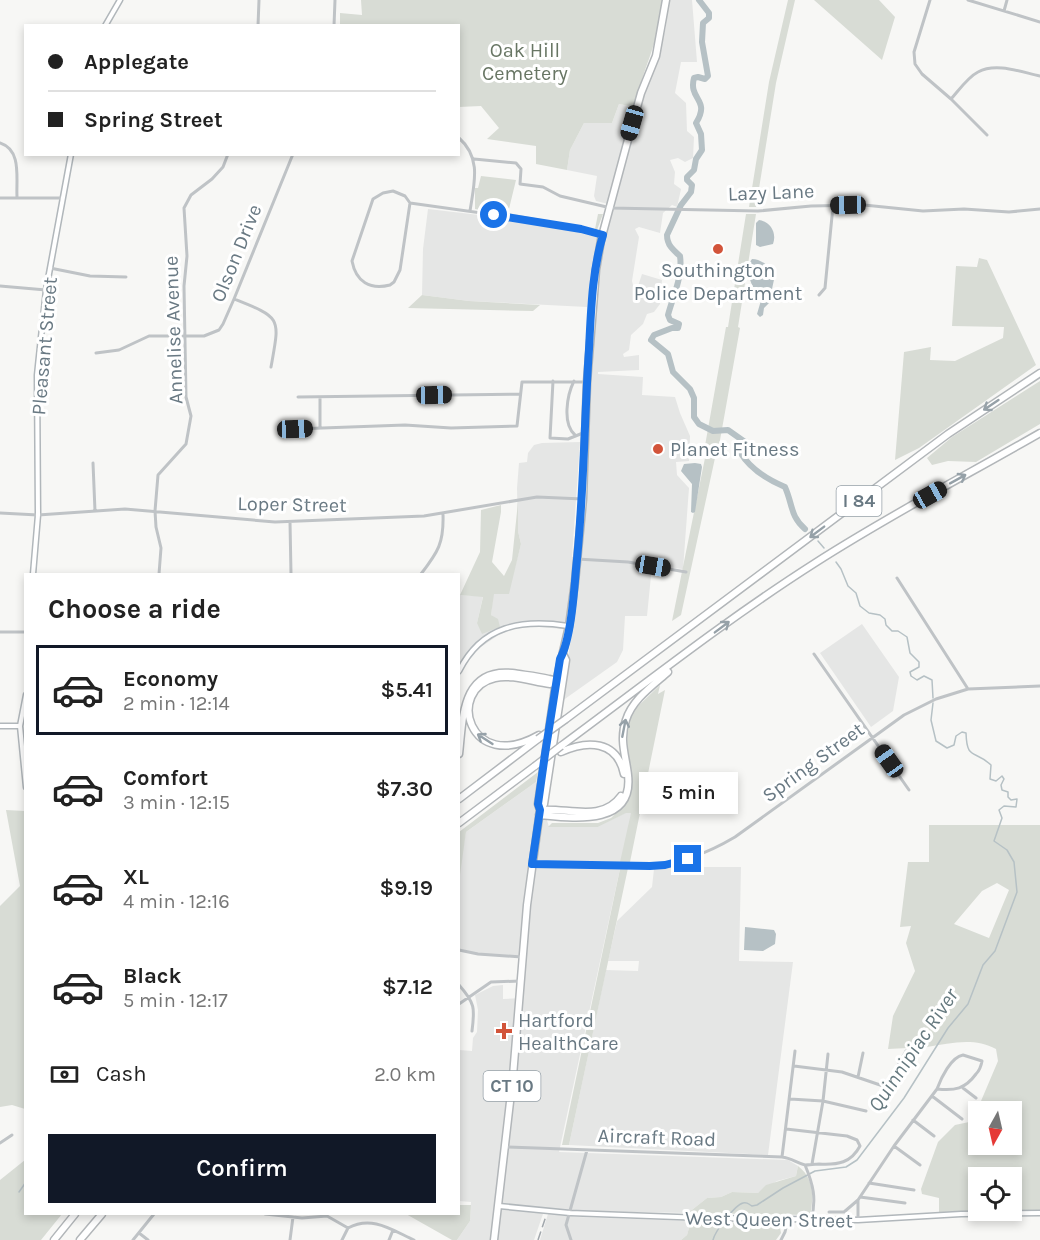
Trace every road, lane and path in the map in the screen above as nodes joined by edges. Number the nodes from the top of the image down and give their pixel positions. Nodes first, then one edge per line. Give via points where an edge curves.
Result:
1 (120, 0) edge
2 (259, 0) edge
3 (335, 0) edge
4 (666, 0) edge
5 (930, 0) edge
6 (968, 0) edge
7 (1007, 0) edge
8 (1004, 11) junction
9 (1040, 22) edge
10 (106, 24) edge
11 (258, 24) edge
12 (334, 24) edge
13 (1040, 75) edge
14 (951, 99) junction
15 (987, 135) dead end
16 (460, 139) edge
17 (0, 143) edge
18 (71, 156) edge
19 (227, 156) edge
20 (292, 156) edge
21 (474, 159) junction
22 (17, 197) junction
23 (0, 198) edge
24 (63, 198) junction
25 (410, 203) junction
26 (833, 206) junction
27 (611, 208) junction
28 (1040, 208) edge
29 (470, 211) junction
30 (603, 235) junction
31 (50, 268) junction
32 (126, 276) dead end
33 (0, 286) edge
34 (46, 290) junction
35 (819, 295) dead end
36 (234, 299) junction
37 (185, 336) junction
38 (96, 353) dead end
39 (272, 368) dead end
40 (1040, 373) edge
41 (553, 381) junction
42 (574, 381) junction
43 (587, 382) junction
44 (520, 394) junction
45 (298, 397) dead end
46 (320, 397) junction
47 (320, 428) junction
48 (295, 429) dead end
49 (585, 432) junction
50 (1040, 434) edge
51 (574, 435) junction
52 (93, 463) dead end
53 (583, 499) junction
54 (96, 511) junction
55 (155, 511) junction
56 (0, 513) edge
57 (442, 514) junction
58 (38, 515) junction
59 (290, 522) junction
60 (578, 559) junction
61 (686, 572) dead end
62 (33, 573) edge
63 (159, 573) edge
64 (291, 573) edge
65 (422, 573) edge
66 (897, 578) dead end
67 (569, 626) junction
68 (0, 632) edge
69 (24, 632) edge
70 (814, 654) dead end
71 (460, 669) edge
72 (655, 680) junction
73 (559, 683) junction
74 (1040, 686) edge
75 (968, 689) junction
76 (24, 705) edge
77 (0, 726) edge
78 (20, 726) junction
79 (539, 737) junction
80 (873, 737) junction
81 (460, 747) edge
82 (561, 749) junction
83 (24, 767) edge
84 (909, 790) dead end
85 (460, 798) edge
86 (540, 813) junction
87 (460, 822) edge
88 (532, 864) junction
89 (460, 950) edge
90 (522, 957) junction
91 (520, 981) junction
92 (460, 986) edge
93 (469, 996) junction
94 (460, 1003) edge
95 (472, 1031) dead end
96 (795, 1051) dead end
97 (906, 1051) dead end
98 (863, 1053) dead end
99 (828, 1054) dead end
100 (794, 1066) junction
101 (827, 1070) junction
102 (858, 1077) junction
103 (963, 1088) junction
104 (938, 1089) junction
105 (932, 1096) junction
106 (976, 1098) dead end
107 (790, 1099) junction
108 (823, 1101) junction
109 (866, 1111) dead end
110 (962, 1119) dead end
111 (913, 1120) junction
112 (786, 1130) junction
113 (818, 1132) junction
114 (12, 1135) dead end
115 (934, 1136) dead end
116 (0, 1143) edge
117 (894, 1146) junction
118 (506, 1147) junction
119 (587, 1150) junction
120 (782, 1157) junction
121 (812, 1164) junction
122 (805, 1165) junction
123 (920, 1165) dead end
124 (869, 1183) junction
125 (914, 1190) dead end
126 (859, 1199) junction
127 (905, 1203) dead end
128 (499, 1206) junction
129 (829, 1212) dead end
130 (570, 1213) junction
131 (1040, 1213) edge
132 (74, 1215) edge
133 (101, 1215) edge
134 (153, 1215) edge
135 (274, 1215) edge
136 (293, 1217) junction
137 (788, 1220) junction
138 (811, 1220) junction
139 (858, 1220) junction
140 (348, 1228) junction
141 (393, 1230) junction
142 (139, 1233) junction
143 (54, 1240) edge
144 (80, 1240) edge
145 (132, 1240) edge
146 (148, 1240) edge
147 (290, 1240) edge
148 (342, 1240) edge
149 (389, 1240) edge
150 (414, 1240) edge
151 (494, 1240) edge
152 (571, 1240) edge
153 (781, 1240) edge

1 - 10 street
2 - 11 street
3 - 12 street
4 - 27 highway, CT 10 via 656,56 641,93
5 - 14 street via 915,64
6 - 8 street
7 - 8 street
8 - 9 street
13 - 14 street via 990,68 974,75
14 - 15 street
16 - 21 street
17 - 22 street via 11,149 15,157
18 - 24 street, Pleasant Street
19 - 37 street, Annelise Avenue via 223,167 191,195 184,208
20 - 36 street, Olson Drive
21 - 27 street, Lazy Lane via 519,165 520,184
21 - 29 street
22 - 23 street
22 - 24 street
24 - 31 street, Pleasant Street
25 - 25 street via 398,275 390,285 369,285 352,261 373,200 393,191
25 - 29 street
26 - 27 street, Lazy Lane via 758,210
26 - 28 street, Lazy Lane via 1009,212
26 - 35 street via 825,288
27 - 30 highway, CT 10
29 - 30 street
30 - 43 highway, CT 10 via 596,270
31 - 32 street via 90,276
31 - 34 street, Pleasant Street
33 - 34 street
34 - 58 street, Pleasant Street via 37,375
36 - 37 street, Olson Drive via 219,330 204,336
36 - 39 street via 265,312 276,324
37 - 38 street via 149,336 119,351
37 - 55 street, Annelise Avenue via 186,397 191,416 186,444 158,475
40 -> 79 highway, I 84, bridge via 948,434
41 - 42 street
41 - 44 street via 522,382
41 - 51 street via 550,438 568,439
42 - 43 street
42 - 51 street via 568,394 568,425
43 - 49 highway, CT 10
44 - 46 street
44 - 47 street via 517,426
45 - 46 street
46 - 47 street
47 - 48 street
49 - 51 street
49 - 53 highway, CT 10
72 -> 50 highway, I 84 via 707,638 838,548
52 - 54 street
53 - 57 street, Loper Street via 535,497
53 - 60 highway, CT 10
54 - 55 street, Loper Street
54 - 58 street, Loper Street
55 - 59 street, Loper Street
55 - 63 street, Annelise Avenue via 161,548
56 - 58 street, Loper Street
57 - 59 street, Loper Street
57 - 65 street via 441,544
58 - 62 street, Pleasant Street
59 - 64 street
60 - 61 street
60 - 67 highway, CT 10
66 - 75 street
67 - 71 street via 534,623 504,628 479,644
67 - 73 highway, CT 10 via 560,659
68 - 69 street
70 - 80 street
72 - 82 highway
86 -> 72 highway via 598,817 617,807 628,784 622,741 625,722 632,706
79 -> 73 highway via 513,746 490,744 471,723 471,700 478,688 496,678
73 - 81 highway via 501,673 479,681 467,698
73 - 86 highway, CT 10
74 - 75 street, Spring Street
75 - 80 street, Spring Street via 904,715
76 - 78 street
77 - 78 street
78 - 83 street
79 - 85 highway
80 - 84 street
80 - 88 street, Spring Street via 735,837 688,859 650,866
82 - 86 highway via 590,744 611,751 623,767 622,792 611,806 597,812
82 - 87 highway, bridge
86 - 88 highway, CT 10
88 - 90 highway, CT 10
89 - 90 street
90 - 91 highway, CT 10
91 - 93 street via 491,982
91 - 118 highway, CT 10
92 - 93 street
93 - 94 street
93 - 95 street via 475,1009
96 - 100 street
97 - 102 street via 886,1087
98 - 102 street
99 - 101 street
100 - 101 street
100 - 107 street
101 - 102 street
101 - 108 street
103 - 104 street
103 - 104 street via 982,1061 958,1056
103 - 106 street
104 - 105 street
105 - 110 street
105 - 111 street
107 - 108 street
107 - 112 street
108 - 109 street
108 - 113 street
111 - 115 street
111 - 117 street
112 - 113 street
112 - 120 street
113 - 121 street
113 - 121 street, Aircraft Road via 853,1137 860,1144 844,1163
114 - 116 street
117 - 123 street
117 - 124 street
118 - 119 street, Aircraft Road
118 - 128 highway, CT 10
119 - 120 street, Aircraft Road
119 - 130 street
120 - 122 street, Aircraft Road
121 - 122 street, Aircraft Road
122 - 138 street via 815,1201
124 - 125 street
124 - 126 street
126 - 127 street
126 - 129 street via 844,1212
126 - 139 street
128 - 130 street, West Queen Street
128 - 151 highway, CT 10
130 - 137 street, West Queen Street
130 - 152 street via 566,1225
131 - 139 street, West Queen Street
132 - 143 highway
133 - 144 highway
134 - 142 street
135 - 136 street
136 - 140 street via 327,1216
136 - 147 street
137 - 138 street, West Queen Street
137 - 153 street
138 - 139 street, West Queen Street
140 - 141 street via 365,1221
140 - 148 street
141 - 149 street
141 - 150 street
142 - 145 street
142 - 146 street

